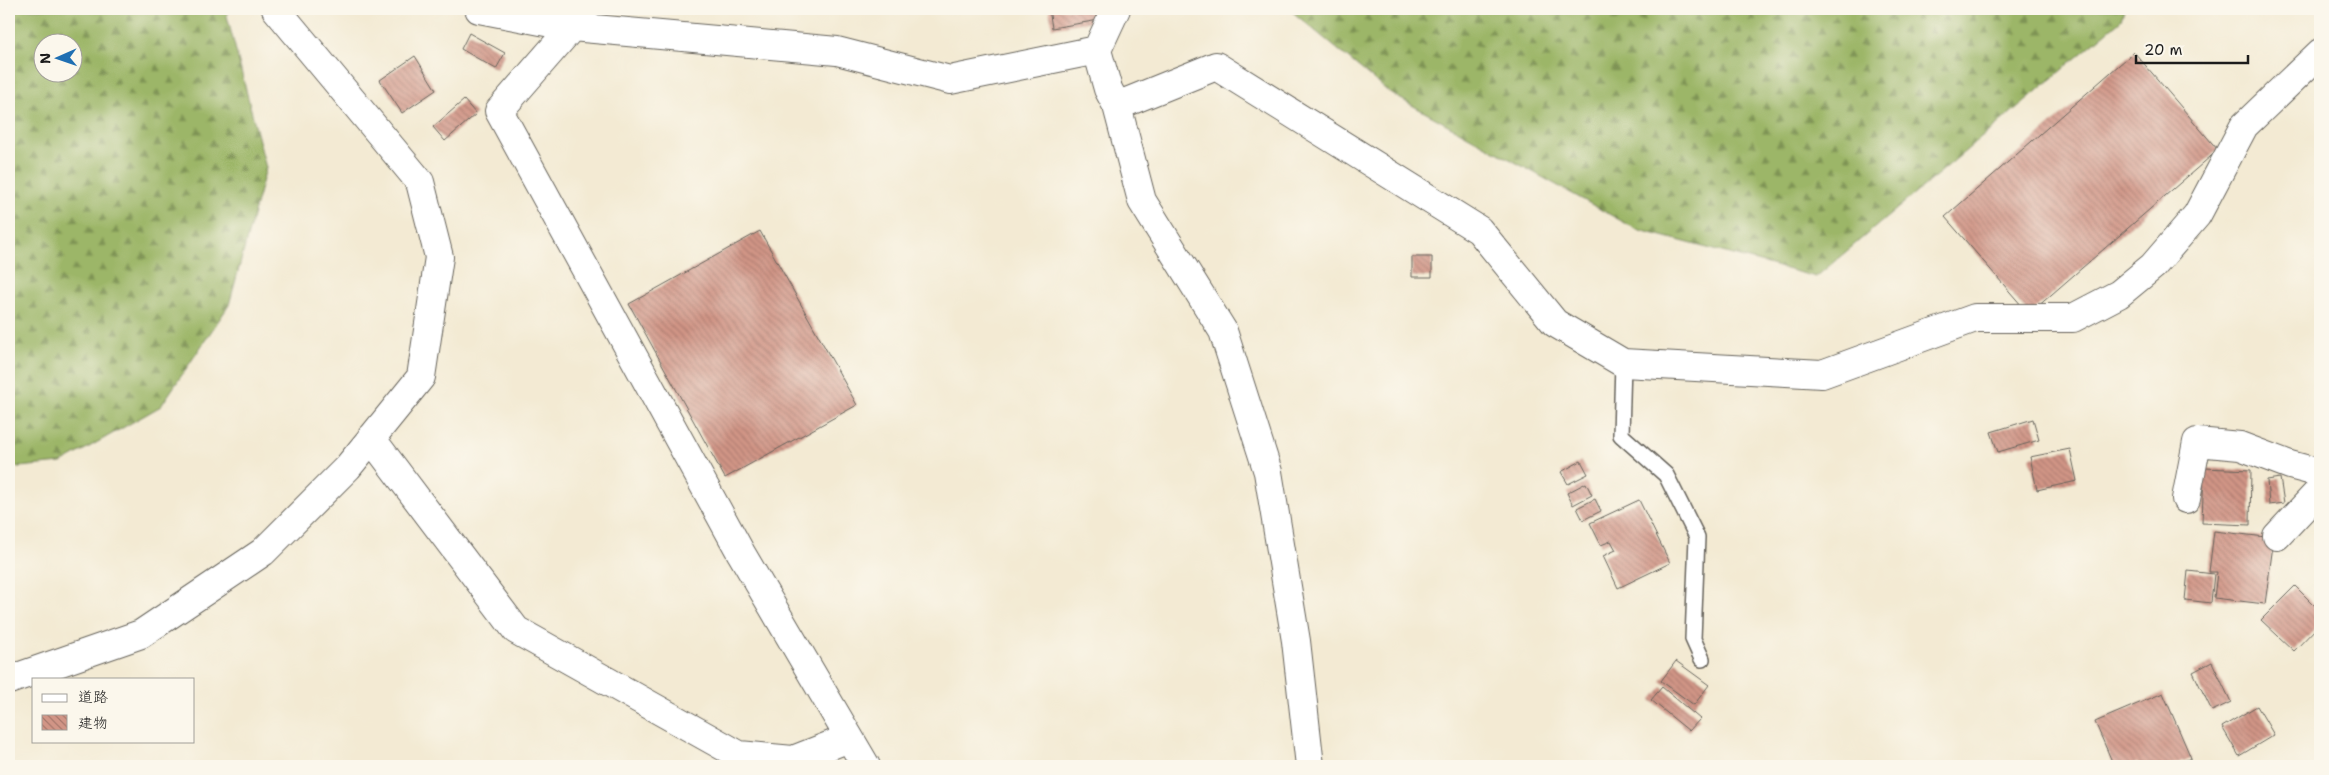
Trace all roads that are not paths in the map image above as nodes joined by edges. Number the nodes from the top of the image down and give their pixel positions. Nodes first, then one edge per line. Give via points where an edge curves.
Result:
1 (276, 9) edge
2 (479, 9) edge
3 (1116, 9) edge
4 (572, 28) junction
5 (1096, 50) junction
6 (2320, 53) edge
7 (1117, 106) junction
8 (1623, 363) junction
9 (371, 438) junction
10 (2320, 473) edge
11 (2320, 490) edge
12 (2186, 499) dead end
13 (2277, 536) dead end
14 (1702, 659) dead end
15 (9, 680) edge
16 (850, 738) junction
17 (866, 766) edge
18 (1310, 766) edge

1 - 9 street via 420,182 439,257 422,377
2 - 4 street
3 - 5 street
4 - 5 street via 837,51 950,80
4 - 16 street via 499,111 741,553
5 - 7 street
6 - 8 street via 2244,126 2197,215 2153,266 2119,294 2073,318 1975,318 1822,374
7 - 8 street via 1216,66 1479,230 1555,323
7 - 18 street via 1142,201 1223,331 1268,472 1296,641
8 - 14 lane via 1621,435 1666,475 1697,537 1693,639
9 - 15 street via 348,467 255,557 141,634
9 - 16 street via 516,630 739,755 793,760
10 - 12 street via 2290,466 2240,446 2197,442
11 - 13 street
16 - 17 street

